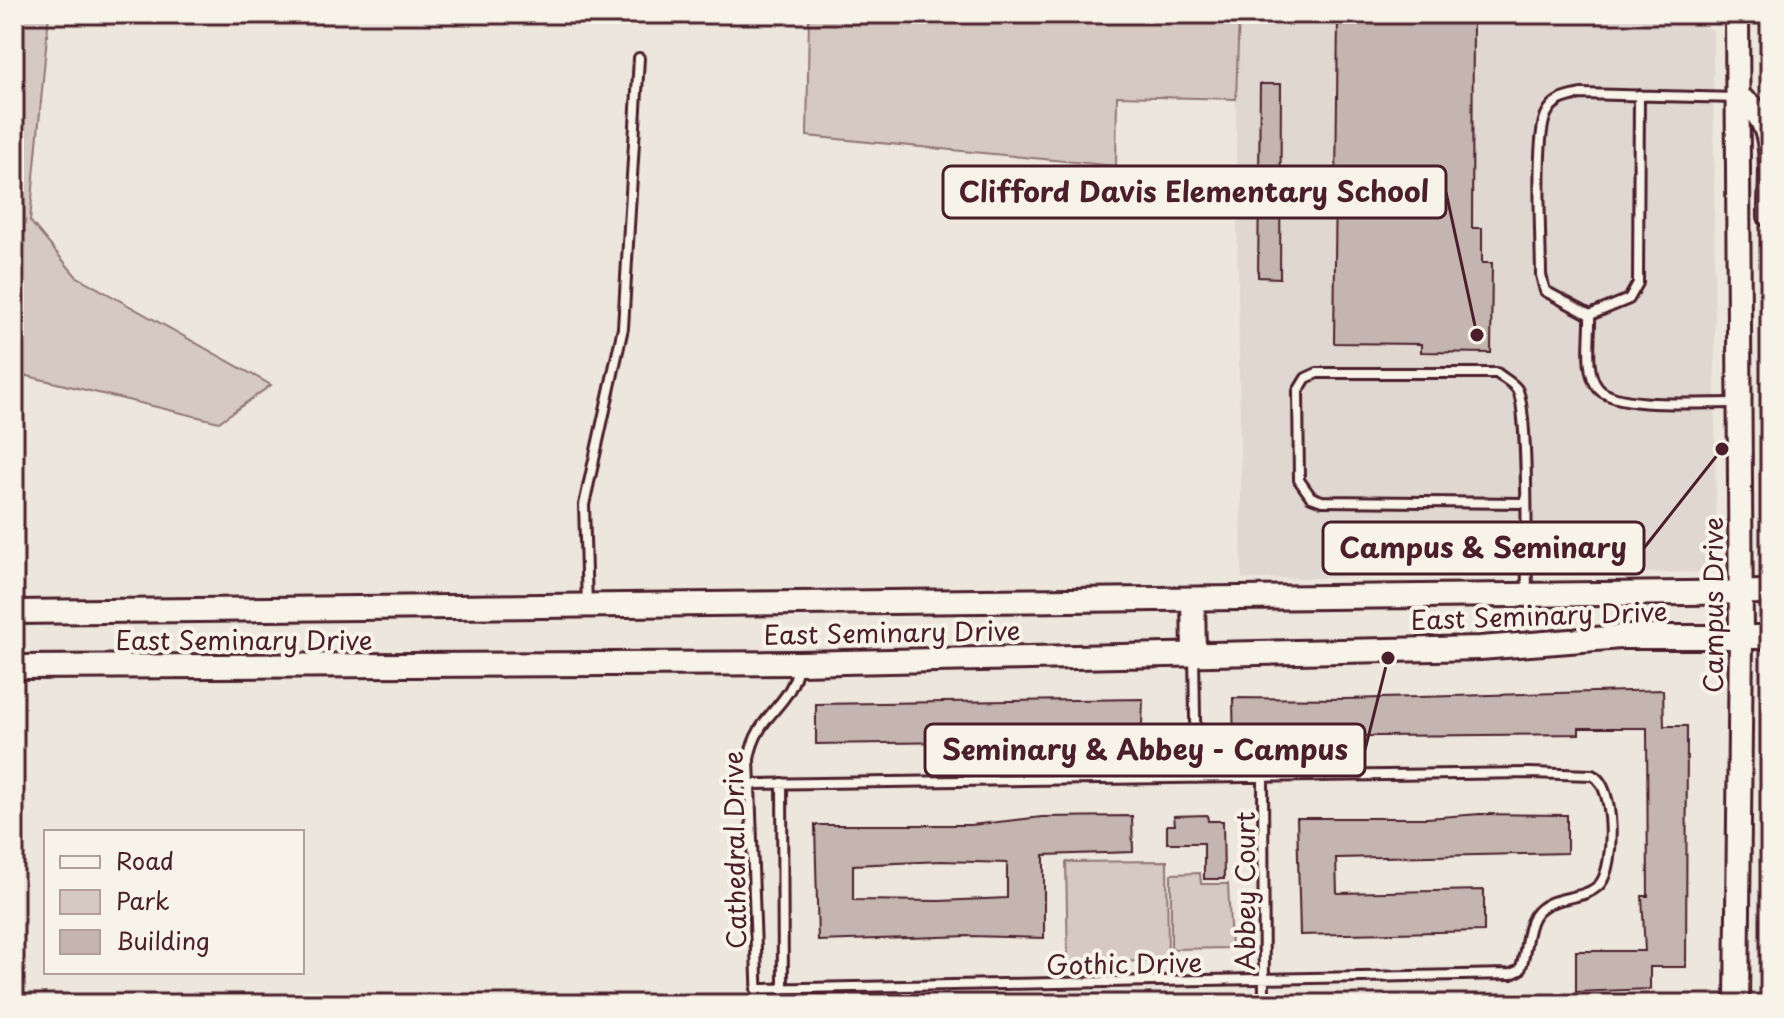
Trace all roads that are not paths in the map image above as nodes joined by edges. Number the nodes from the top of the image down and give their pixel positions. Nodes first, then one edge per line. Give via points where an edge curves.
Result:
1 (1737, 14) edge
2 (639, 58) dead end
3 (1639, 95) junction
4 (1738, 98) junction
5 (1770, 216) edge
6 (1590, 315) junction
7 (1740, 403) junction
8 (1525, 503) junction
9 (1770, 592) edge
10 (1740, 593) junction
11 (1527, 595) junction
12 (1193, 600) junction
13 (587, 606) junction
14 (14, 612) edge
15 (1741, 637) junction
16 (1770, 637) edge
17 (1194, 651) junction
18 (799, 663) junction
19 (14, 667) edge
20 (1263, 777) junction
21 (1196, 778) junction
22 (782, 783) junction
23 (749, 784) junction
24 (1264, 981) junction
25 (756, 989) junction
26 (783, 989) junction
27 (1740, 998) edge
28 (758, 1004) edge
29 (1264, 1004) edge

1 - 4 main road, Campus Drive
2 - 13 lane via 623,328 584,505
3 - 4 lane
3 - 6 lane via 1638,283 1629,299
3 - 6 lane via 1581,94 1558,99 1545,115 1541,275 1545,291
4 - 5 main road via 1758,111 1768,131
4 - 7 main road, Campus Drive
6 - 7 lane via 1593,378 1616,400
7 - 10 main road, Campus Drive
8 - 8 lane via 1522,404 1517,387 1497,373 1317,373 1298,391 1299,480 1311,497
8 - 11 lane
9 - 10 main road, East Seminary Drive
10 - 11 main road, East Seminary Drive
10 - 15 main road, Campus Drive
11 - 12 main road, East Seminary Drive
12 - 13 main road, East Seminary Drive
12 - 17 main road
13 - 14 main road, East Seminary Drive
15 - 16 main road, East Seminary Drive
15 - 17 main road, East Seminary Drive via 1621,637 1480,648
15 - 27 main road, Campus Drive
17 - 18 main road, East Seminary Drive
17 - 21 lane
18 - 19 main road, East Seminary Drive
18 - 23 lane, Cathedral Drive via 795,685 753,736
20 - 21 lane
20 - 24 lane, Abbey Court
20 - 24 lane, Gothic Drive via 1529,773 1600,778 1607,788 1611,821 1605,874 1593,889 1550,902 1535,914 1520,970 1493,977
21 - 22 lane
22 - 23 lane
22 - 26 lane
23 - 25 lane, Cathedral Drive
24 - 26 lane, Gothic Drive
24 - 29 lane, Abbey Court
25 - 26 lane, Gothic Drive
25 - 28 lane, Cathedral Drive

